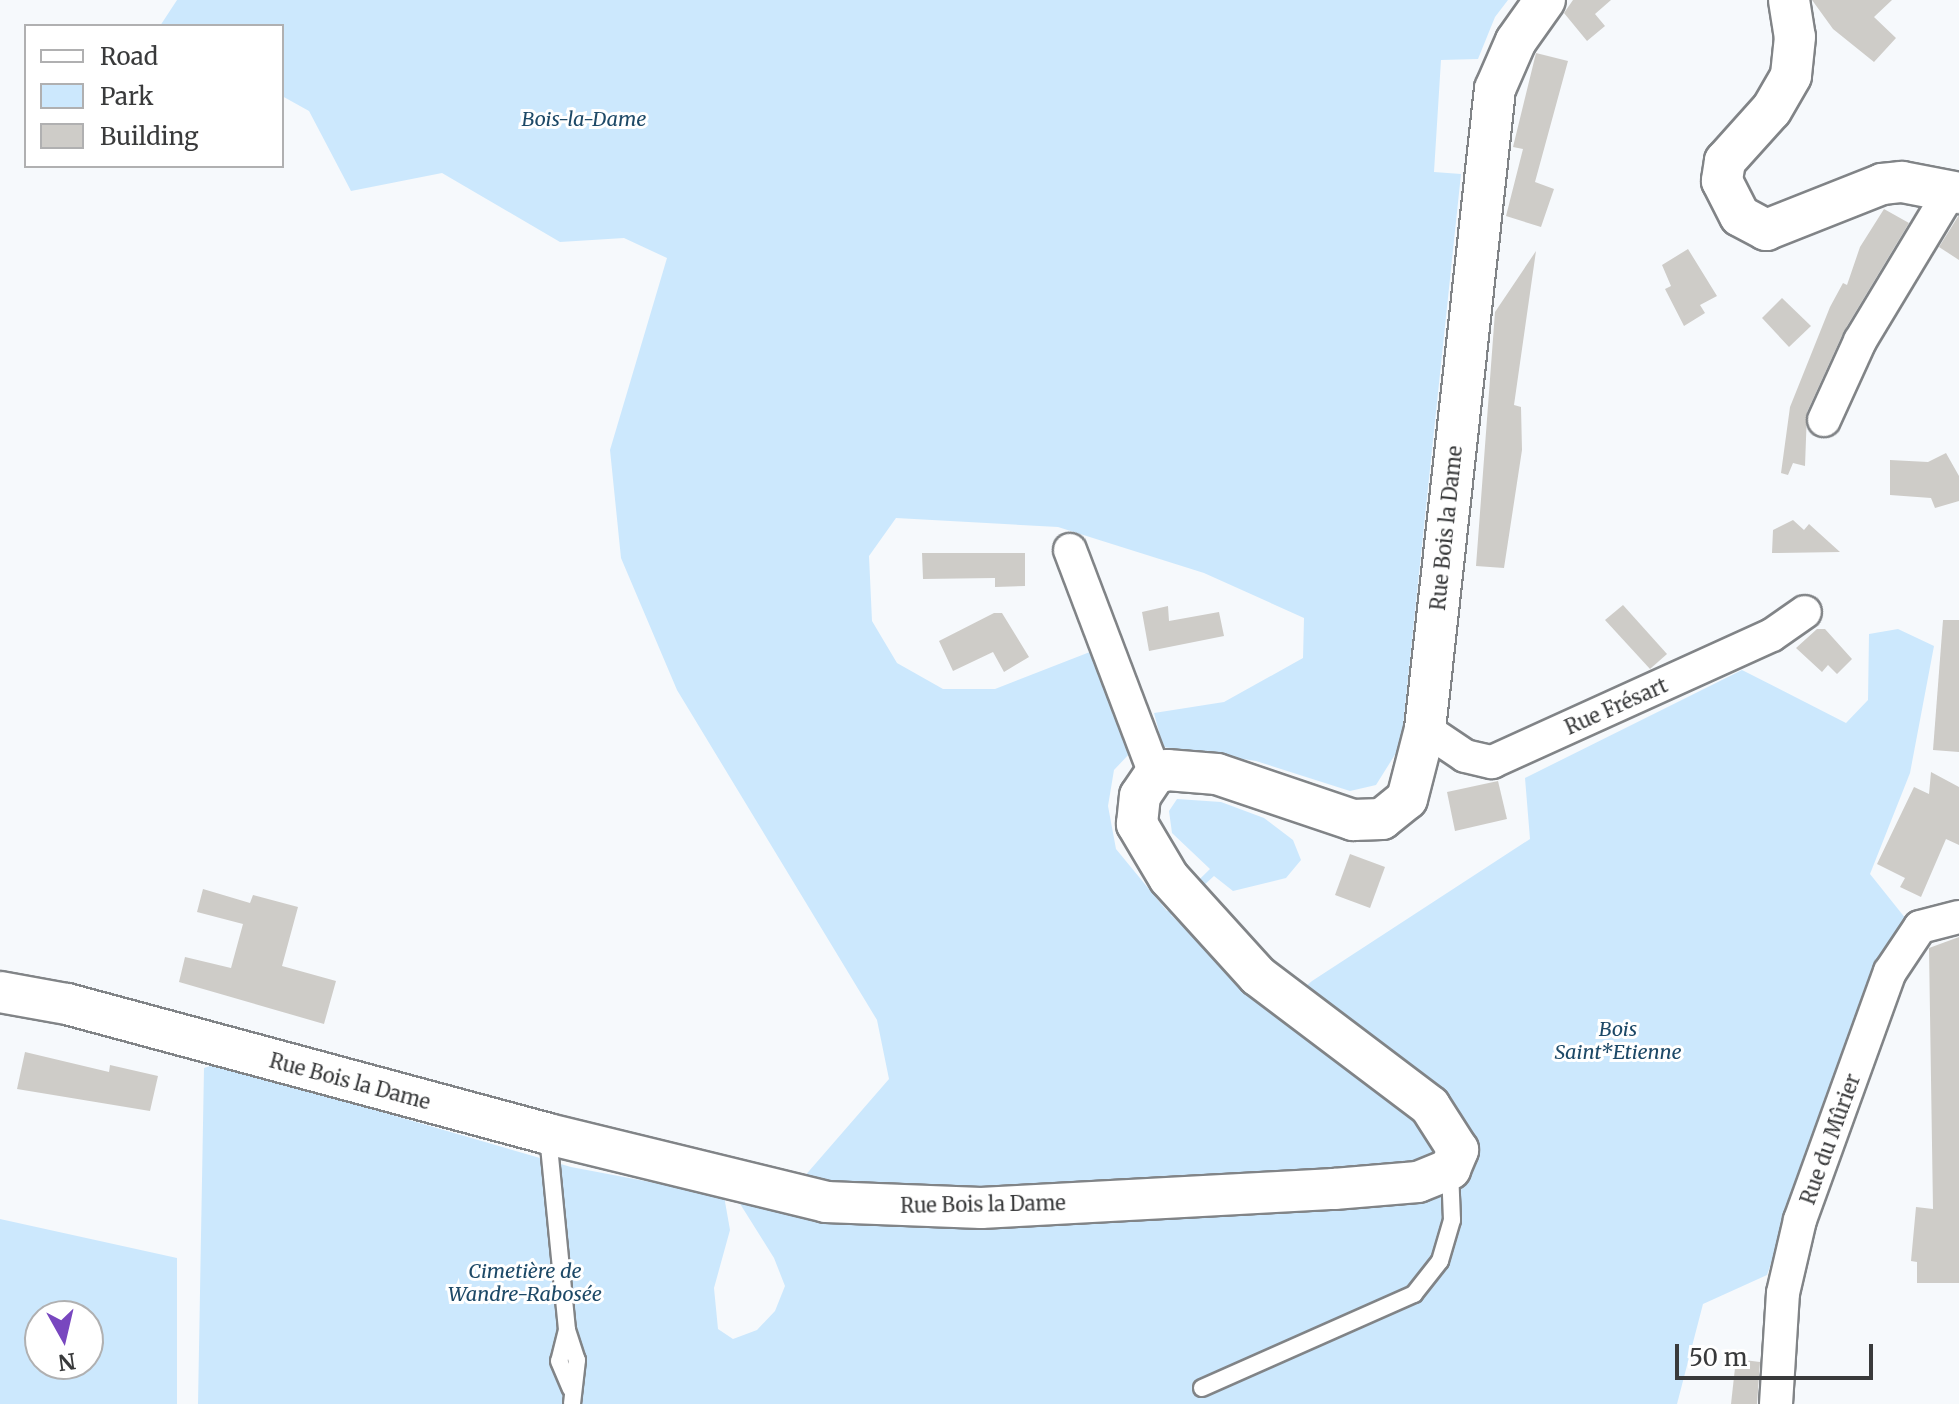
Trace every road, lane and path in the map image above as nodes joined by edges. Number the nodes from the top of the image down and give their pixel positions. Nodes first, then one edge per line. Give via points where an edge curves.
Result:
1 (1545, 0) edge
2 (1789, 0) edge
3 (1955, 192) edge
4 (1824, 420) dead end
5 (1070, 550) dead end
6 (1805, 612) dead end
7 (1425, 729) junction
8 (1155, 774) junction
9 (1959, 917) edge
10 (0, 992) edge
11 (548, 1134) junction
12 (1450, 1169) junction
13 (1202, 1388) dead end
14 (572, 1396) edge
15 (1776, 1404) edge

1 - 7 street, Rue Bois la Dame via 1516,41 1495,89
2 - 3 street via 1795,37 1791,76 1771,110 1725,161 1722,181 1740,216 1766,230 1882,184
3 - 4 street via 1860,341
5 - 8 street
6 - 7 street, Rue Frésart via 1772,635 1492,762 1465,756
7 - 8 street, Rue Bois la Dame via 1407,799 1382,819 1353,820 1196,768
8 - 12 street via 1140,796 1137,824 1169,878 1258,976 1430,1106 1458,1150
9 - 15 street, Rue du Mûrier via 1920,927 1890,972 1800,1220 1783,1293
10 - 11 street, Rue Bois la Dame via 67,1004
11 - 12 street, Rue Bois la Dame via 826,1202 896,1206 981,1208 1334,1189 1418,1182
11 - 14 lane via 567,1330 559,1361
12 - 13 lane via 1448,1234 1440,1261 1414,1294

